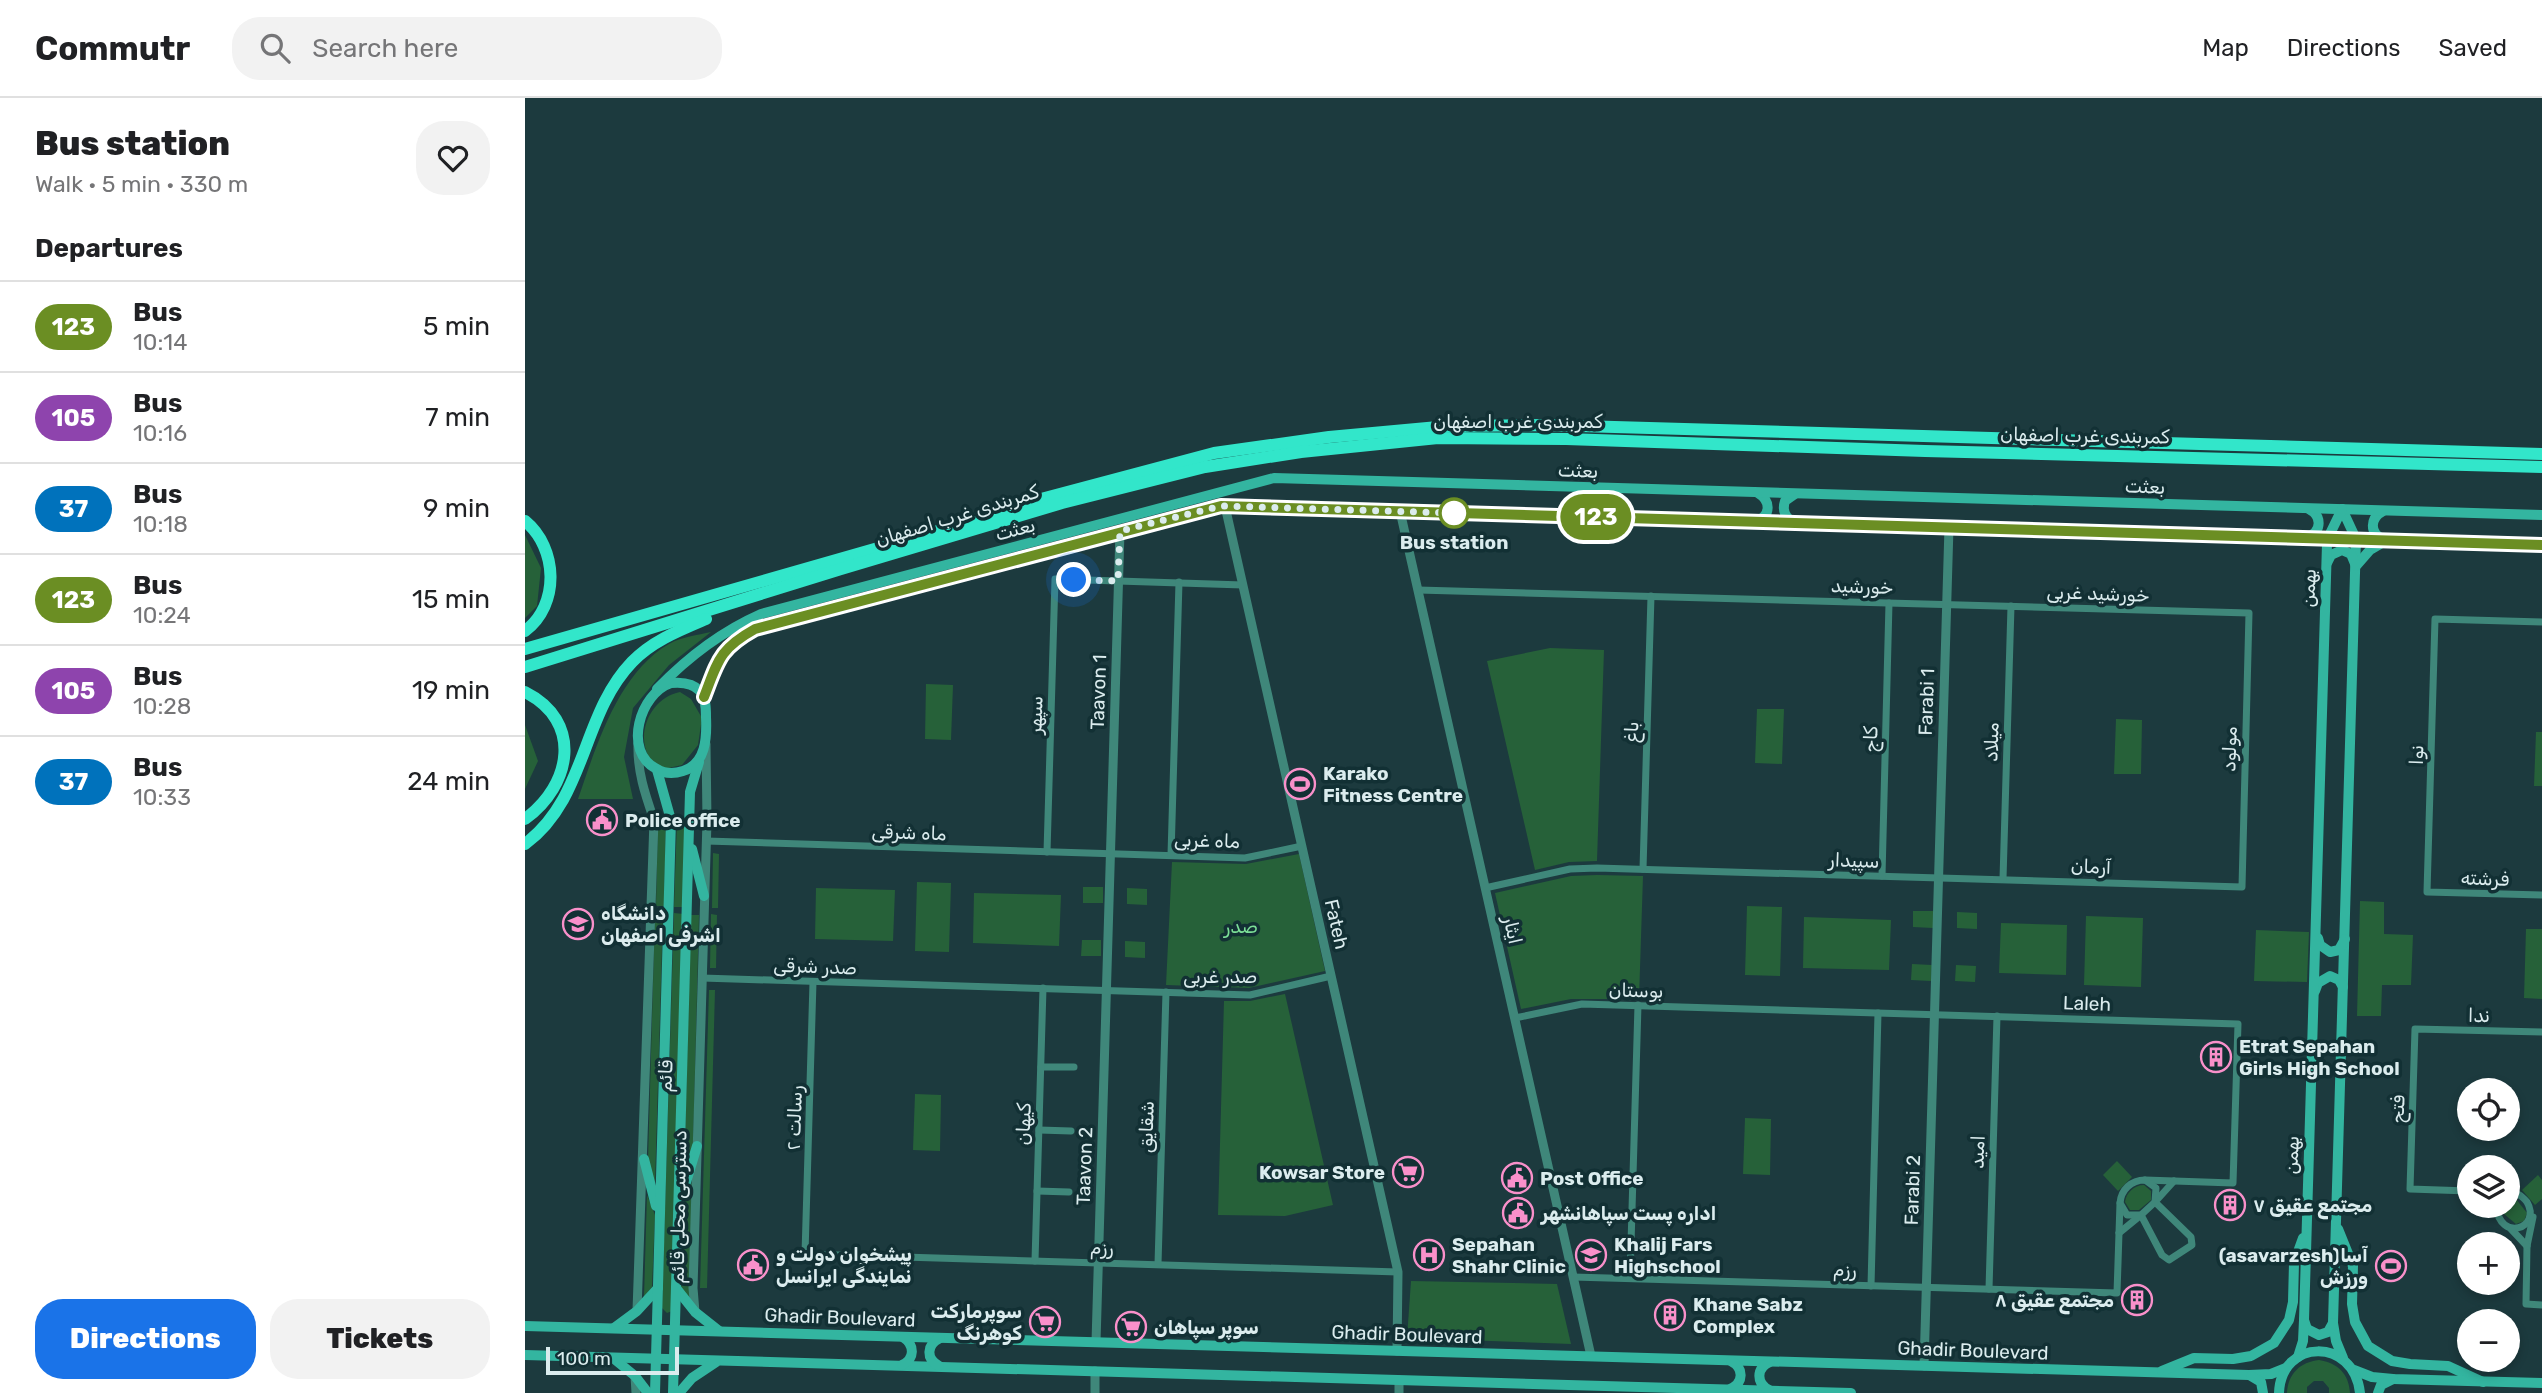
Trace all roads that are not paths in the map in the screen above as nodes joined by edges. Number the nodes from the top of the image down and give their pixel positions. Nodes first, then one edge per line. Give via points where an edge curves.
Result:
1 (2542, 454) edge
2 (2542, 467) edge
3 (1754, 492) junction
4 (1798, 494) junction
5 (1225, 506) junction
6 (2305, 508) junction
7 (2342, 509) junction
8 (1400, 511) junction
9 (2387, 511) junction
10 (2542, 515) edge
11 (525, 521) edge
12 (1753, 522) junction
13 (1798, 523) junction
14 (1949, 527) junction
15 (1120, 531) junction
16 (2304, 538) junction
17 (2328, 538) junction
18 (2356, 539) junction
19 (2387, 540) junction
20 (2542, 545) edge
21 (2356, 566) junction
22 (2326, 567) junction
23 (1118, 581) junction
24 (1179, 582) junction
25 (1243, 585) junction
26 (1418, 590) junction
27 (765, 593) junction
28 (1651, 596) junction
29 (1889, 603) junction
30 (1946, 604) junction
31 (2011, 606) junction
32 (2249, 613) joint
33 (2542, 622) edge
34 (525, 631) edge
35 (525, 649) edge
36 (525, 667) edge
37 (657, 689) junction
38 (525, 692) edge
39 (704, 697) junction
40 (706, 725) junction
41 (638, 738) junction
42 (699, 762) junction
43 (657, 769) junction
44 (525, 819) edge
45 (689, 838) junction
46 (706, 841) junction
47 (525, 844) edge
48 (1302, 846) junction
49 (1047, 852) junction
50 (1110, 854) junction
51 (1171, 855) junction
52 (1643, 869) junction
53 (1882, 876) junction
54 (1938, 878) junction
55 (2003, 879) junction
56 (2242, 887) joint
57 (1485, 888) junction
58 (2427, 892) joint
59 (2542, 895) edge
60 (704, 896) junction
61 (2316, 934) junction
62 (2346, 937) junction
63 (1331, 976) junction
64 (702, 978) junction
65 (813, 982) junction
66 (1043, 988) junction
67 (1106, 991) junction
68 (2344, 991) junction
69 (1166, 992) junction
70 (2314, 993) junction
71 (1639, 1006) junction
72 (1878, 1013) junction
73 (1934, 1015) junction
74 (1997, 1016) junction
75 (1515, 1018) junction
76 (2415, 1029) joint
77 (2542, 1032) edge
78 (1041, 1067) junction
79 (1074, 1067) dead end
80 (1039, 1129) junction
81 (1071, 1131) dead end
82 (697, 1146) junction
83 (644, 1159) junction
84 (2145, 1180) junction
85 (2174, 1181) junction
86 (1037, 1191) junction
87 (2457, 1191) edge
88 (1069, 1192) dead end
89 (2520, 1195) edge
90 (2155, 1202) junction
91 (2120, 1203) junction
92 (679, 1206) junction
93 (2141, 1215) junction
94 (2533, 1217) junction
95 (2502, 1218) edge
96 (660, 1219) junction
97 (2337, 1226) junction
98 (2307, 1228) junction
99 (2510, 1228) junction
100 (2119, 1233) junction
101 (2527, 1246) junction
102 (806, 1254) joint
103 (1035, 1261) junction
104 (1098, 1263) junction
105 (1158, 1264) junction
106 (1398, 1272) junction
107 (1573, 1277) junction
108 (1630, 1278) junction
109 (1871, 1286) junction
110 (658, 1287) junction
111 (1927, 1287) junction
112 (676, 1288) junction
113 (1989, 1289) junction
114 (2542, 1305) edge
115 (657, 1306) junction
116 (676, 1307) junction
117 (637, 1311) junction
118 (695, 1312) junction
119 (2304, 1320) junction
120 (2333, 1323) junction
121 (525, 1326) edge
122 (614, 1328) junction
123 (657, 1330) junction
124 (675, 1331) junction
125 (720, 1332) junction
126 (898, 1337) junction
127 (944, 1338) junction
128 (1096, 1342) junction
129 (1397, 1351) junction
130 (525, 1355) edge
131 (1591, 1356) junction
132 (2298, 1357) junction
133 (613, 1358) junction
134 (656, 1359) junction
135 (2343, 1359) junction
136 (674, 1360) junction
137 (1727, 1360) junction
138 (719, 1361) junction
139 (1774, 1362) junction
140 (898, 1366) junction
141 (1924, 1366) junction
142 (943, 1367) junction
143 (2286, 1368) junction
144 (2354, 1370) junction
145 (1095, 1371) junction
146 (2157, 1373) junction
147 (2249, 1375) junction
148 (635, 1377) junction
149 (692, 1378) junction
150 (2393, 1379) junction
151 (1399, 1380) junction
152 (2483, 1382) junction
153 (2542, 1383) edge
154 (655, 1388) edge
155 (675, 1390) edge
156 (1726, 1390) junction
157 (1773, 1391) junction
158 (636, 1393) edge
159 (648, 1393) edge
160 (689, 1393) edge
161 (1095, 1393) edge
162 (1399, 1393) edge
163 (1837, 1393) edge
164 (1851, 1393) edge
165 (2263, 1393) edge
166 (2279, 1393) edge
167 (2360, 1393) edge
168 (2378, 1393) edge

1 - 35 highway, کمربندی غرب اصفهان via 1545,425 1449,426 1329,437 1214,453
2 - 27 highway, کمربندی غرب اصفهان via 1438,438 1205,467 1062,503
3 - 4 main road, بعثت
3 - 12 main road via 1763,495 1768,508 1762,519
3 - 37 main road, بعثت via 1274,478 761,614 695,652
4 - 6 main road, بعثت
4 - 13 main road via 1788,498 1784,509 1786,517
5 - 8 main road, بعثت
5 - 15 main road, بعثت
5 - 25 street, Fateh
6 - 7 main road, بعثت
6 - 16 main road via 2319,523 2316,532
7 - 9 main road, بعثت
7 - 17 main road, بهمن
7 - 18 main road
8 - 12 main road, بعثت
8 - 26 street, ایثار
9 - 10 main road, بعثت
9 - 19 main road via 2375,517 2372,525 2378,537
11 - 34 highway via 540,537 550,577 542,614
12 - 13 main road, بعثت
13 - 14 main road, بعثت
14 - 16 main road, بعثت
14 - 30 street, Farabi 1
15 - 23 street, Taavon 1
15 - 39 main road, بعثت via 755,629 722,653
16 - 17 main road, بعثت
16 - 22 main road via 2320,549
17 - 18 main road, بعثت
17 - 22 main road, بهمن
18 - 19 main road, بعثت
18 - 21 main road
19 - 20 main road, بعثت
19 - 21 main road
21 - 22 main road via 2351,554 2342,550 2331,555
21 - 62 main road
22 - 61 main road, بهمن
23 - 24 street
23 - 49 street, سپهر via 1055,579
23 - 50 street, Taavon 1
24 - 25 street
24 - 51 street
25 - 48 street, Fateh
26 - 28 street, خورشید
26 - 57 street, ایثار
27 - 36 highway, کمربندی غرب اصفهان
27 - 47 highway via 674,632 632,661 604,704 557,813
28 - 29 street, خورشید
28 - 52 street, باغ
29 - 30 street, خورشید
29 - 53 street, کاج
30 - 31 street, خورشید غربی
30 - 54 street, Farabi 1
31 - 32 street, خورشید غربی
31 - 55 street, میلاد
32 - 56 street, مولود
33 - 58 street, نوا via 2435,619
37 - 39 main road via 686,683
37 - 41 main road via 647,701
38 - 44 highway via 556,716 562,727 565,757 553,787
39 - 40 main road
40 - 42 main road
40 - 46 street, دسترسی محلی قائم
41 - 43 main road via 641,753
41 - 83 street, دسترسی محلی قائم via 637,762 654,820
42 - 43 main road via 680,772
42 - 45 main road, قائم via 690,792
43 - 96 main road, قائم via 671,820
45 - 60 main road
45 - 92 main road, قائم
46 - 49 street, ماه شرقی
46 - 60 street, دسترسی محلی قائم
48 - 51 street, ماه غربی via 1245,858
48 - 63 street, Fateh
49 - 50 street, ماه شرقی
50 - 51 street, ماه غربی
50 - 67 street, Taavon 1
52 - 53 street, سپیدار
52 - 57 street, سپیدار via 1570,869
53 - 54 street, سپیدار
54 - 55 street, آرمان
54 - 73 street, Farabi 1
55 - 56 street, آرمان
57 - 75 street, ایثار
58 - 59 street, فرشته
60 - 64 street, دسترسی محلی قائم
61 - 62 main road via 2330,951 2339,950
61 - 70 main road, بهمن
62 - 68 main road
63 - 69 street, صدر غربی via 1250,995
63 - 106 street, Fateh
64 - 65 street, صدر شرقی
64 - 82 street, دسترسی محلی قائم
65 - 66 street, صدر شرقی
65 - 102 street, رسالت ۲
66 - 67 street, صدر شرقی
66 - 78 street, کیهان
67 - 69 street, صدر غربی
67 - 104 street, Taavon 2
68 - 70 main road via 2339,980 2330,976 2318,982
68 - 97 main road
69 - 105 street, شقایق
70 - 98 main road, بهمن
71 - 72 street, بوستان
71 - 75 street, بوستان via 1571,1005
71 - 108 street
72 - 73 street, Laleh
72 - 109 street
73 - 74 street, Laleh
73 - 111 street, Farabi 2
74 - 85 street, Laleh via 2238,1024 2233,1183
74 - 113 street, امید
75 - 107 street, ایثار
76 - 77 street, ندا
76 - 87 street, فتح via 2410,1189
78 - 79 street
78 - 80 street, کیهان
80 - 81 street
80 - 86 street, کیهان
82 - 92 main road
82 - 118 street, دسترسی محلی قائم
83 - 96 main road
83 - 117 street, دسترسی محلی قائم
84 - 85 street
84 - 90 street via 2156,1188
84 - 91 street via 2124,1190
85 - 90 street
86 - 88 street
86 - 103 street, کیهان
89 - 94 street
90 - 93 street
90 - 93 street via 2191,1237 2192,1245 2169,1260
91 - 93 street via 2127,1215
91 - 100 street
92 - 112 main road, قائم
93 - 100 street
94 - 99 street via 2524,1228
94 - 101 street
95 - 99 street
96 - 110 main road, قائم
97 - 120 main road
97 - 152 main road via 2353,1266 2355,1322 2368,1346 2392,1361 2448,1366
98 - 119 main road, بهمن
98 - 146 main road via 2294,1263 2289,1320 2274,1343 2251,1356 2194,1358
99 - 101 street
100 - 113 street, رزم via 2117,1293
101 - 114 street via 2526,1304
102 - 103 street, رزم
103 - 104 street, رزم
104 - 105 street, رزم
104 - 128 street, Taavon 2
105 - 106 street, رزم
106 - 129 street, Fateh
107 - 108 street, رزم
107 - 131 street, ایثار
108 - 109 street, رزم
109 - 111 street, رزم
110 - 115 main road, قائم
110 - 117 main road
111 - 113 street, رزم
111 - 141 street, Farabi 2
112 - 116 main road, قائم
112 - 118 main road
115 - 116 main road via 666,1316 674,1314
115 - 123 main road, قائم
116 - 124 main road, قائم
117 - 122 main road
118 - 125 main road
119 - 120 main road via 2307,1329 2319,1335 2328,1332
119 - 132 main road, بهمن
120 - 135 main road
121 - 122 main road, Ghadir Boulevard
122 - 123 main road, Ghadir Boulevard
123 - 124 main road, Ghadir Boulevard
123 - 134 main road, قائم
124 - 125 main road, Ghadir Boulevard
124 - 136 main road, قائم
125 - 126 main road, Ghadir Boulevard
126 - 127 main road, Ghadir Boulevard
126 - 140 main road via 907,1340 913,1352
127 - 128 main road, Ghadir Boulevard
127 - 142 main road via 932,1344 929,1352 935,1364
128 - 129 main road, Ghadir Boulevard
129 - 131 main road, Ghadir Boulevard
130 - 133 main road
131 - 137 main road, Ghadir Boulevard
132 - 135 main road via 2321,1351
132 - 143 main road
133 - 134 main road
133 - 148 main road
134 - 136 main road
134 - 154 main road, قائم
135 - 144 main road
136 - 138 main road
136 - 155 main road, قائم
137 - 139 main road, Ghadir Boulevard
137 - 156 main road via 1735,1363 1741,1375 1738,1384
138 - 140 main road
138 - 149 main road
139 - 141 main road, Ghadir Boulevard
139 - 157 main road via 1765,1364 1759,1376 1764,1388
140 - 142 main road
141 - 146 main road, Ghadir Boulevard
142 - 145 main road
143 - 147 main road, Ghadir Boulevard
143 - 166 main road
144 - 150 main road
144 - 167 main road
145 - 151 main road
145 - 161 street
146 - 147 main road, Ghadir Boulevard
147 - 165 main road via 2261,1381
148 - 158 street
148 - 159 main road
149 - 155 main road
149 - 160 street
150 - 152 main road
150 - 168 main road via 2381,1385
151 - 156 main road
151 - 162 street
152 - 153 main road
154 - 155 main road via 660,1374 667,1373
156 - 157 main road
157 - 163 main road
163 - 164 main road

